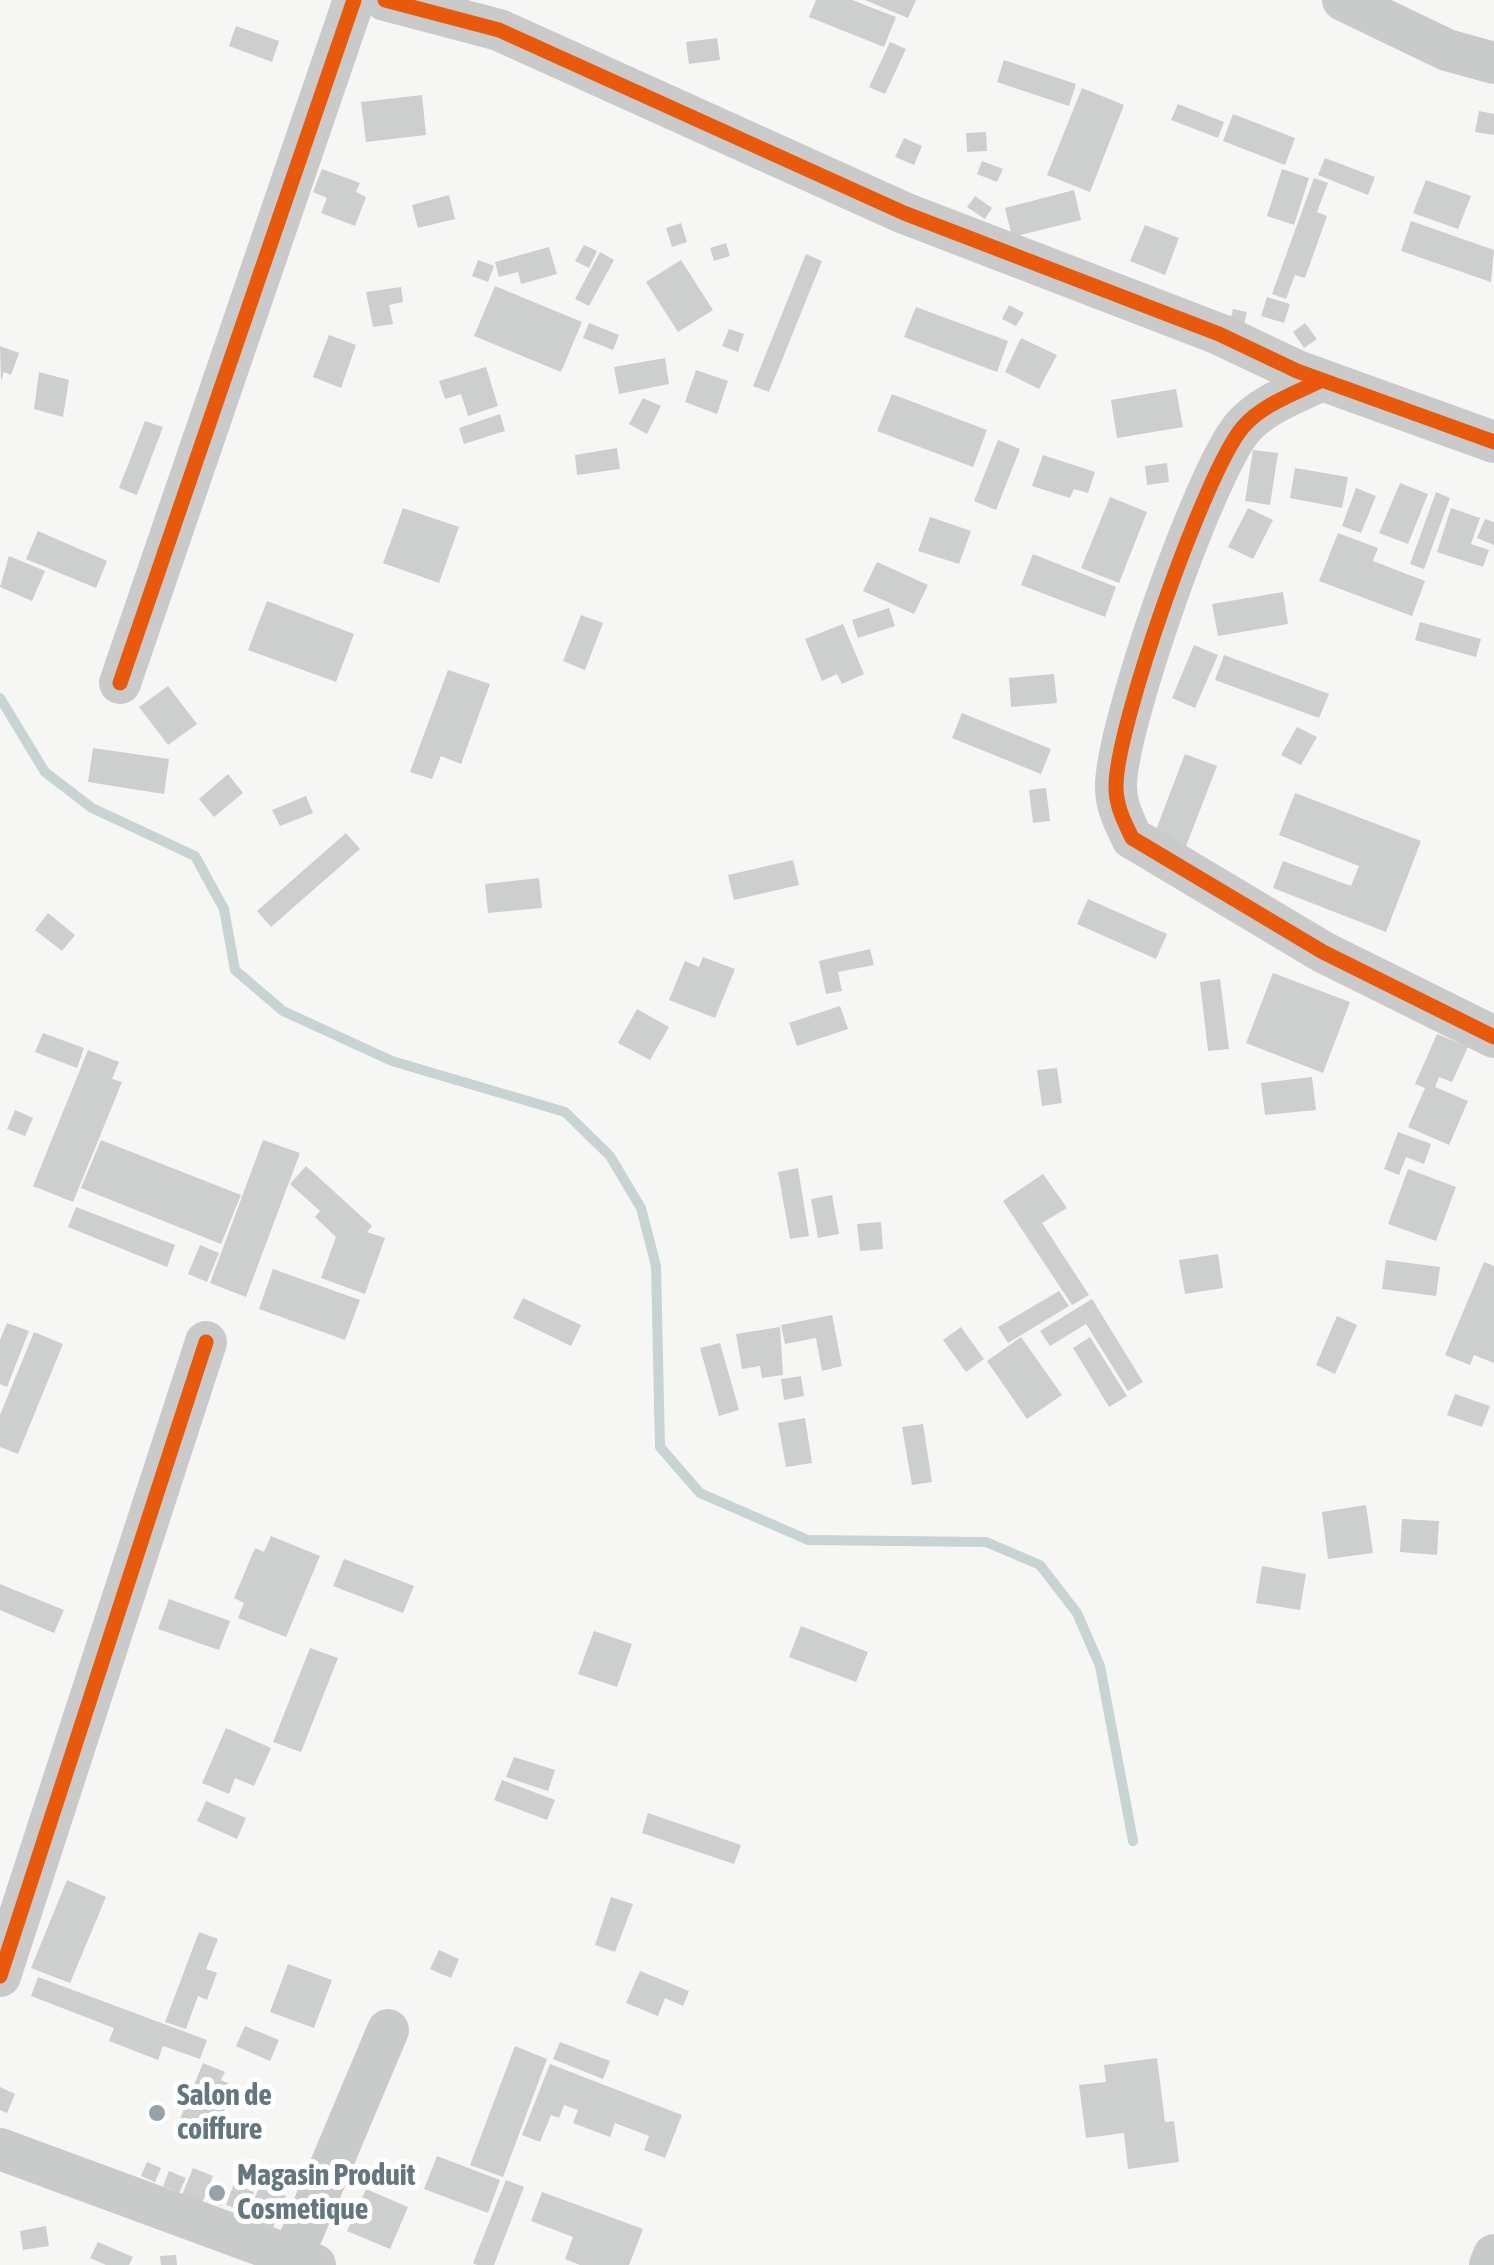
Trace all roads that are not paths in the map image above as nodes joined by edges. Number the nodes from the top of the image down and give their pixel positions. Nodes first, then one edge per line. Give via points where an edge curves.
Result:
1 (354, 0) edge
2 (384, 0) edge
3 (1343, 0) edge
4 (1494, 64) edge
5 (1322, 380) junction
6 (1494, 442) edge
7 (120, 683) dead end
8 (1494, 1037) edge
9 (206, 1342) dead end
10 (0, 1976) edge
11 (388, 2030) dead end
12 (0, 2148) edge
13 (1494, 2255) edge
14 (299, 2262) edge
15 (1490, 2265) edge

1 - 7 street
2 - 5 street via 498,30 904,213
3 - 4 street via 1448,50
5 - 6 street
5 - 8 street via 1241,429 1189,534 1137,696 1116,784 1120,812 1132,838 1323,952
9 - 10 street
11 - 14 street
12 - 14 street
13 - 15 street

